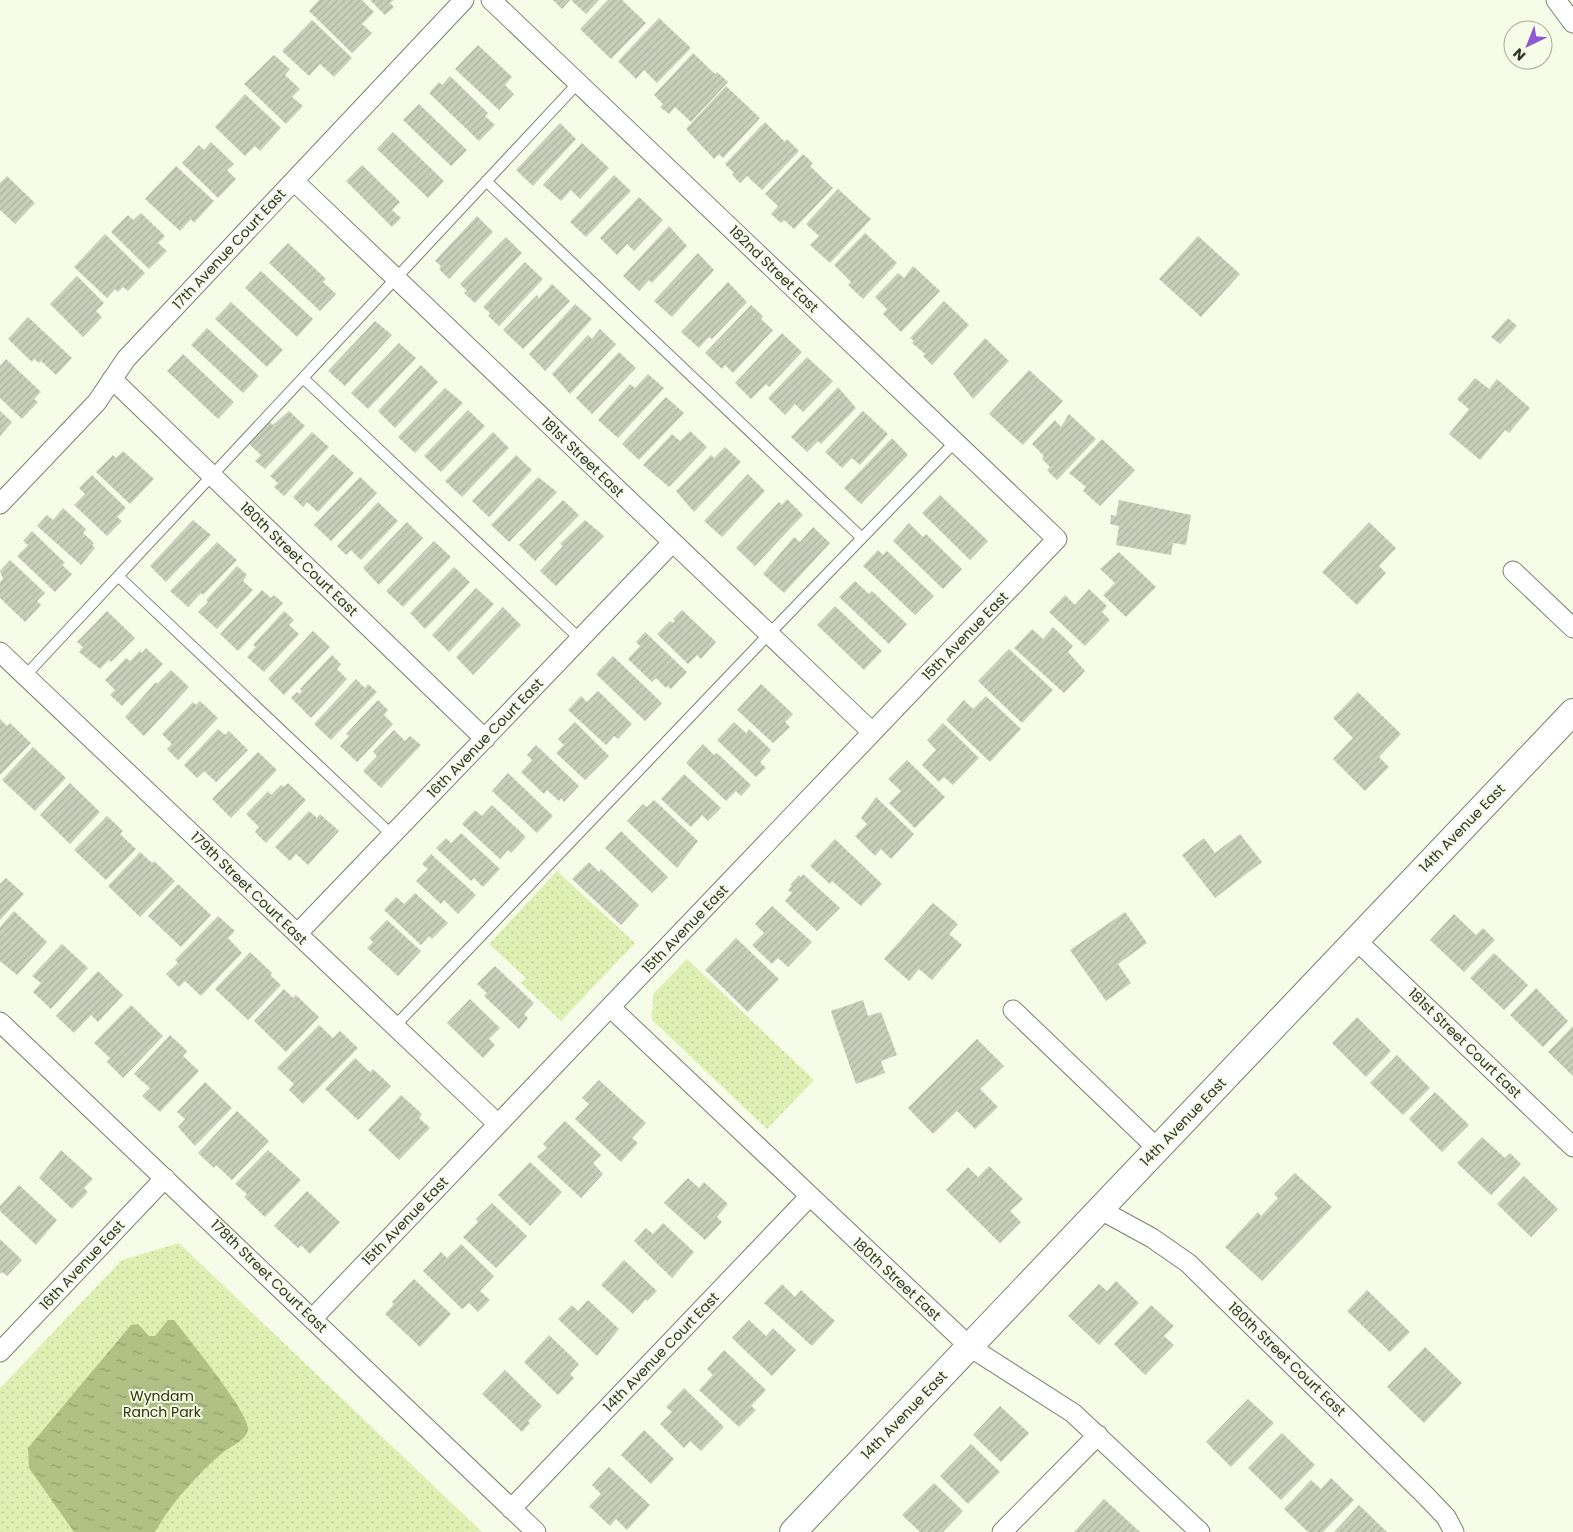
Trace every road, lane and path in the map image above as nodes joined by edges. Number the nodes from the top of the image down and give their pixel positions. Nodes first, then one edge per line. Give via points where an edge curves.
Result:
1 (464, 0) edge
2 (491, 0) edge
3 (1556, 0) edge
4 (1573, 24) edge
5 (578, 83) junction
6 (294, 181) junction
7 (486, 182) junction
8 (396, 278) junction
9 (303, 378) junction
10 (112, 379) junction
11 (955, 442) junction
12 (212, 476) junction
13 (0, 504) edge
14 (862, 538) junction
15 (1057, 539) joint
16 (673, 542) junction
17 (1514, 571) dead end
18 (118, 576) junction
19 (1573, 628) edge
20 (769, 634) junction
21 (580, 639) junction
22 (0, 652) edge
23 (25, 676) junction
24 (1573, 712) edge
25 (872, 732) junction
26 (485, 739) junction
27 (392, 835) junction
28 (298, 934) junction
29 (1356, 940) junction
30 (610, 1007) junction
31 (1013, 1010) dead end
32 (0, 1022) edge
33 (395, 1026) junction
34 (498, 1124) junction
35 (1573, 1147) edge
36 (1158, 1149) junction
37 (165, 1178) junction
38 (810, 1196) junction
39 (1099, 1210) junction
40 (313, 1318) junction
41 (970, 1347) junction
42 (0, 1352) edge
43 (1098, 1435) junction
44 (511, 1508) junction
45 (536, 1532) edge
46 (793, 1532) edge
47 (1002, 1532) edge
48 (1200, 1532) edge
49 (1454, 1532) edge

1 - 6 street, 17th Avenue Court East
2 - 5 street, 182nd Street East
3 - 4 street
5 - 7 lane
5 - 11 street, 182nd Street East
6 - 8 street, 181st Street East
6 - 10 street, 17th Avenue Court East via 126,359
7 - 8 lane
7 - 14 lane
8 - 9 lane
8 - 16 street, 181st Street East
9 - 12 lane
9 - 21 lane
10 - 12 street, 180th Street Court East
10 - 13 street, 17th Avenue Court East via 97,402
11 - 14 lane
11 - 15 street, 182nd Street East
12 - 18 lane
12 - 26 street, 180th Street Court East
14 - 20 lane
15 - 25 street, 15th Avenue East
16 - 20 street, 181st Street East
16 - 21 street, 16th Avenue Court East
17 - 19 street
18 - 23 lane
18 - 27 lane
20 - 25 street, 181st Street East
20 - 33 lane
21 - 26 street, 16th Avenue Court East
22 - 23 street, 179th Street Court East
23 - 28 street, 179th Street Court East
24 - 29 street, 14th Avenue East
25 - 30 street, 15th Avenue East
26 - 27 street, 16th Avenue Court East
27 - 28 street, 16th Avenue Court East
28 - 33 street, 179th Street Court East
29 - 35 street, 181st Street Court East
29 - 36 street, 14th Avenue East
30 - 34 street, 15th Avenue East
30 - 38 street, 180th Street East
31 - 36 street
32 - 37 street, 178th Street Court East
33 - 34 street, 179th Street Court East
34 - 40 street, 15th Avenue East
36 - 39 street, 14th Avenue East
37 - 40 street, 178th Street Court East
37 - 42 street, 16th Avenue East
38 - 41 street, 180th Street East
38 - 44 street, 14th Avenue Court East
39 - 41 street, 14th Avenue East
39 - 49 street, 180th Street Court East via 1152,1238 1188,1263 1425,1495 1446,1517
40 - 44 street, 178th Street Court East
41 - 43 street, 180th Street East via 1073,1414
41 - 46 street, 14th Avenue East
43 - 47 street
43 - 48 street, 180th Street East
44 - 45 street, 178th Street Court East

